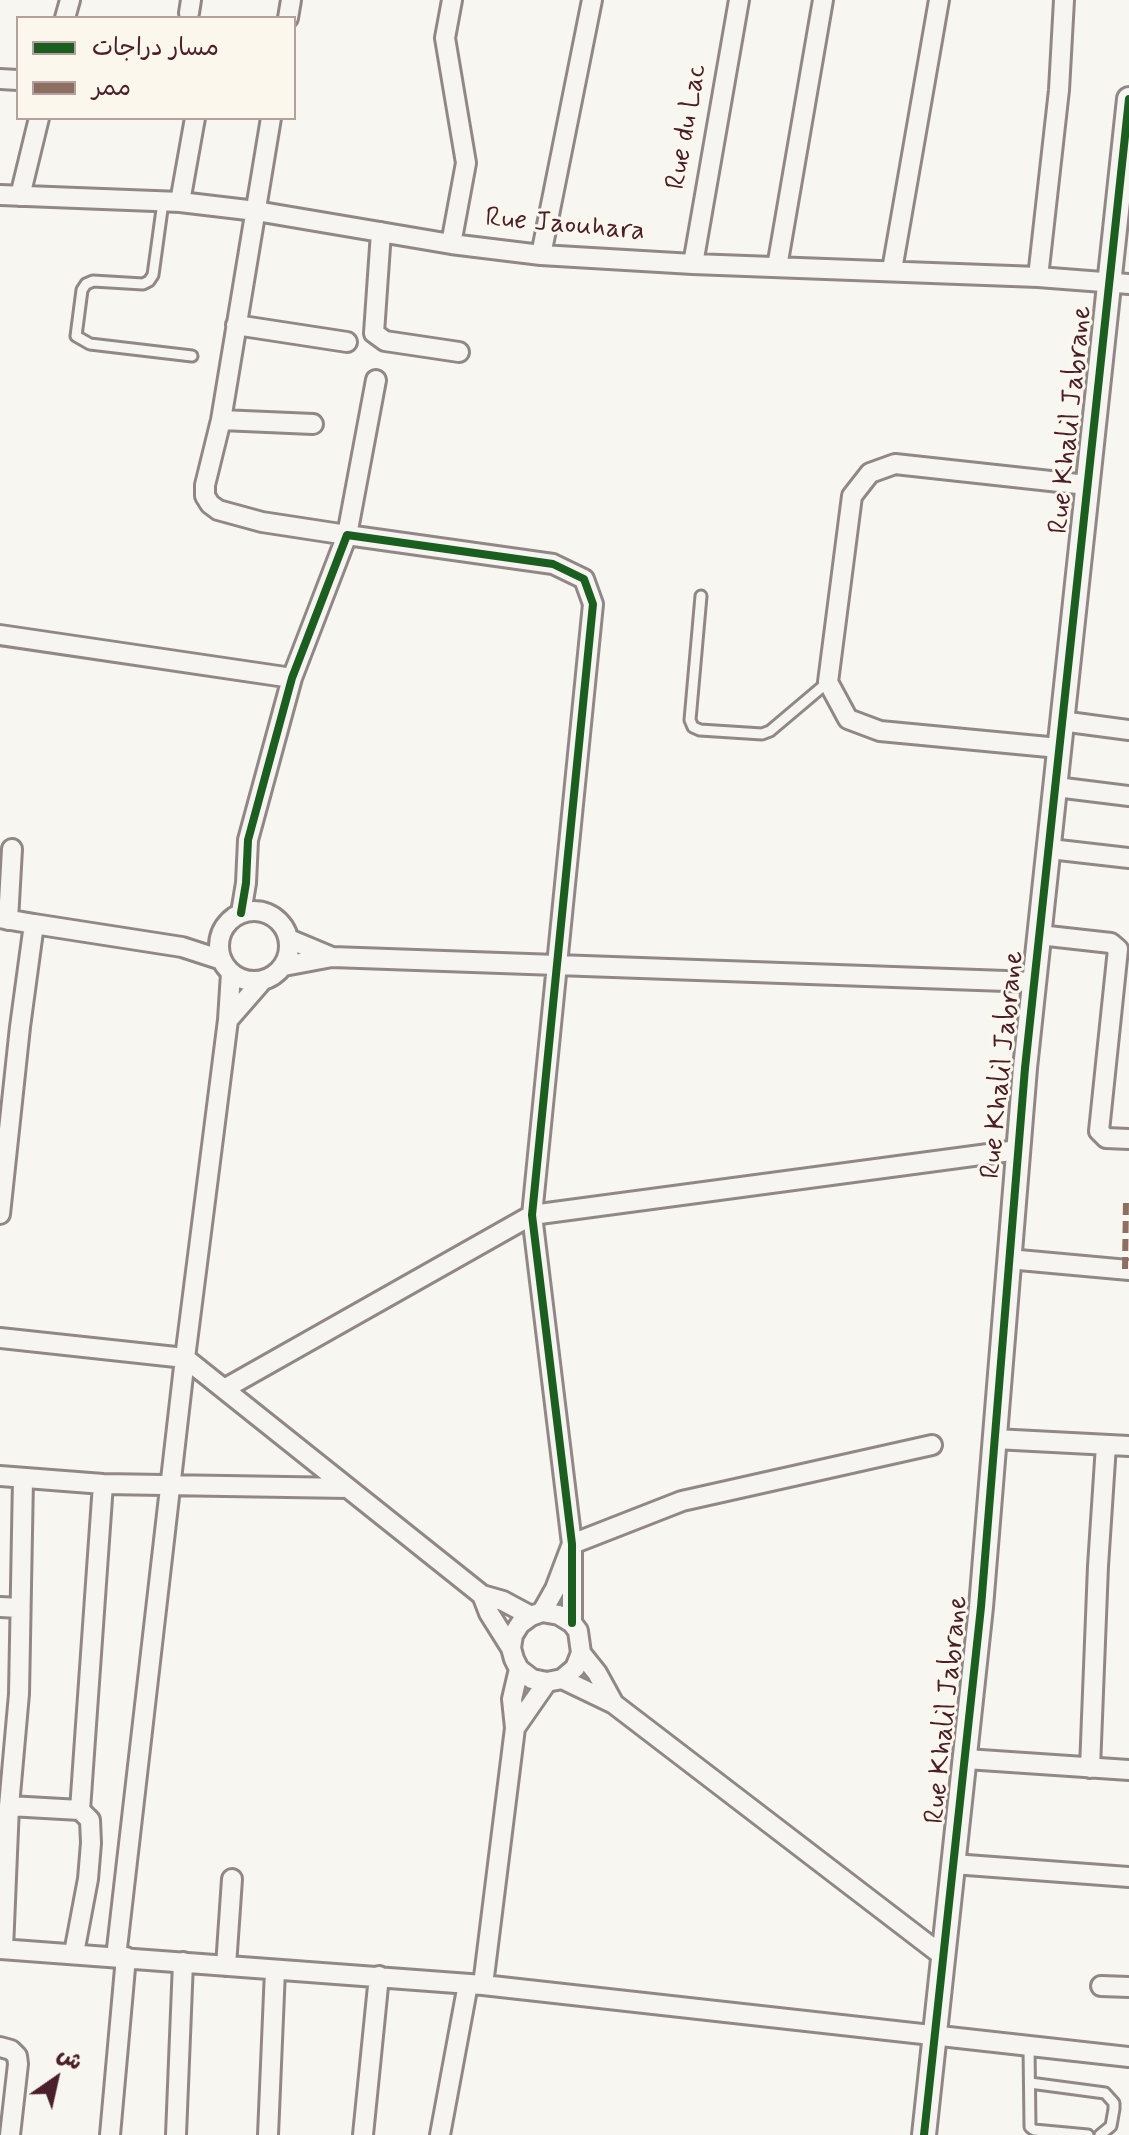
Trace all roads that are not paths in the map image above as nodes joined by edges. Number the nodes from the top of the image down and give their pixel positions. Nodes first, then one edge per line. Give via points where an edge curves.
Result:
1 (452, 0) edge
2 (592, 0) edge
3 (739, 0) edge
4 (823, 0) edge
5 (939, 0) edge
6 (1064, 0) edge
7 (1129, 99) edge
8 (39, 120) edge
9 (194, 120) edge
10 (271, 120) edge
11 (0, 195) edge
12 (20, 196) junction
13 (172, 202) junction
14 (256, 211) junction
15 (381, 232) junction
16 (451, 244) junction
17 (541, 255) junction
18 (693, 264) junction
19 (777, 267) junction
20 (892, 270) junction
21 (1038, 277) junction
22 (1119, 284) edge
23 (236, 325) junction
24 (347, 342) dead end
25 (459, 352) dead end
26 (192, 356) dead end
27 (376, 380) dead end
28 (221, 420) junction
29 (313, 424) dead end
30 (1087, 485) junction
31 (347, 535) junction
32 (701, 596) dead end
33 (0, 635) edge
34 (292, 678) junction
35 (828, 682) junction
36 (1061, 721) junction
37 (1129, 730) edge
38 (1059, 748) junction
39 (1056, 787) junction
40 (1129, 796) edge
41 (12, 849) dead end
42 (1050, 849) junction
43 (1129, 858) edge
44 (246, 883) junction
45 (263, 912) junction
46 (241, 913) junction
47 (4, 919) edge
48 (34, 924) junction
49 (1039, 935) junction
50 (220, 938) junction
51 (289, 939) junction
52 (182, 947) junction
53 (332, 957) junction
54 (559, 965) junction
55 (284, 966) junction
56 (226, 967) junction
57 (262, 981) junction
58 (1034, 982) junction
59 (228, 1020) junction
60 (1129, 1139) edge
61 (1018, 1150) junction
62 (0, 1214) edge
63 (532, 1215) junction
64 (1008, 1259) junction
65 (1129, 1270) edge
66 (0, 1338) edge
67 (185, 1358) junction
68 (224, 1389) junction
69 (995, 1439) junction
70 (932, 1445) dead end
71 (1106, 1445) junction
72 (1129, 1446) edge
73 (0, 1476) edge
74 (23, 1479) junction
75 (103, 1484) junction
76 (171, 1486) junction
77 (348, 1488) junction
78 (572, 1544) junction
79 (482, 1595) junction
80 (0, 1607) edge
81 (20, 1608) junction
82 (537, 1614) junction
83 (572, 1623) junction
84 (511, 1648) junction
85 (581, 1653) junction
86 (519, 1669) junction
87 (554, 1680) junction
88 (0, 1693) edge
89 (19, 1694) junction
90 (614, 1704) junction
91 (515, 1728) junction
92 (966, 1759) junction
93 (1090, 1768) junction
94 (1129, 1770) edge
95 (9, 1806) junction
96 (80, 1810) junction
97 (4, 1856) edge
98 (953, 1864) junction
99 (1129, 1877) edge
100 (232, 1879) dead end
101 (2, 1949) edge
102 (74, 1953) junction
103 (943, 1956) junction
104 (121, 1957) junction
105 (183, 1962) junction
106 (226, 1966) junction
107 (275, 1970) junction
108 (379, 1976) junction
109 (476, 1985) junction
110 (1101, 1986) dead end
111 (1129, 1987) edge
112 (934, 2035) junction
113 (0, 2047) edge
114 (1029, 2047) junction
115 (1129, 2057) edge
116 (1030, 2083) junction
117 (10, 2135) edge
118 (110, 2135) edge
119 (176, 2135) edge
120 (268, 2135) edge
121 (363, 2135) edge
122 (440, 2135) edge
123 (924, 2135) edge
124 (1088, 2135) edge
125 (1100, 2135) edge

1 - 16 street via 445,38 466,163
2 - 17 street
3 - 18 street, Rue du Lac
4 - 19 street
5 - 20 street
6 - 21 street
7 - 22 street, Rue Khalil Jabrane
8 - 12 street
9 - 13 street
10 - 14 street
11 - 12 street, Rue Jaouhara
12 - 13 street, Rue Jaouhara
13 - 14 street, Rue Jaouhara
13 - 26 lane via 149,281 86,284 76,336 90,344
14 - 15 street, Rue Jaouhara
14 - 23 street
15 - 16 street, Rue Jaouhara
15 - 25 street via 374,333 385,341
16 - 17 street, Rue Jaouhara
17 - 18 street, Rue Jaouhara
18 - 19 street, Rue Jaouhara
19 - 20 street, Rue Jaouhara
20 - 21 street, Rue Jaouhara
21 - 22 street, Rue Jaouhara
22 - 30 street, Rue Khalil Jabrane
23 - 24 street
23 - 28 street
27 - 31 street
28 - 29 street
28 - 31 street via 205,485 210,504 262,522
30 - 35 street via 895,464 870,473 852,496
30 - 36 street, Rue Khalil Jabrane
31 - 34 street
31 - 54 street via 553,564 584,579 593,604
32 - 35 lane via 693,727 762,734
33 - 34 street
34 - 44 street via 248,840
35 - 38 street via 848,719 880,731
36 - 37 street
36 - 38 street, Rue Khalil Jabrane
38 - 39 street, Rue Khalil Jabrane
39 - 40 street
39 - 42 street, Rue Khalil Jabrane
41 - 47 street
42 - 43 street
42 - 49 street, Rue Khalil Jabrane
44 - 45 street
44 - 46 street
45 - 46 street
45 - 51 street via 280,922
46 - 50 street via 227,923
47 - 48 street
48 - 52 street
48 - 62 street
49 - 58 street, Rue Khalil Jabrane
49 - 60 street via 1111,943 1118,949 1099,1131 1106,1138
50 - 52 street
50 - 56 street
51 - 53 street
51 - 55 street
52 - 56 street
53 - 54 street
53 - 55 street
54 - 58 street
54 - 63 street
55 - 57 street
56 - 57 street via 246,981
56 - 59 street
57 - 59 street
58 - 61 street, Rue Khalil Jabrane
59 - 67 street
61 - 63 street
61 - 64 street, Rue Khalil Jabrane
63 - 68 street
63 - 78 street
64 - 65 street
64 - 69 street, Rue Khalil Jabrane
66 - 67 street
67 - 68 street
67 - 76 street
68 - 77 street
69 - 71 street
69 - 92 street, Rue Khalil Jabrane
70 - 78 street via 682,1501
71 - 72 street
71 - 93 street
73 - 74 street
74 - 75 street
74 - 81 street
75 - 76 street
75 - 96 street
76 - 77 street
76 - 104 street
77 - 79 street
78 - 82 street via 555,1589
78 - 83 street
79 - 82 street
79 - 84 street
80 - 81 street
81 - 89 street
82 - 83 street via 559,1615
82 - 84 street via 520,1624
83 - 85 street
84 - 86 street
85 - 87 street via 575,1668
85 - 90 street
86 - 87 street via 532,1679
86 - 91 street via 512,1699
87 - 90 street
87 - 91 street
88 - 89 street
89 - 95 street
90 - 103 street
91 - 109 street
92 - 93 street
92 - 98 street, Rue Khalil Jabrane
93 - 94 street
95 - 96 street
95 - 97 street
96 - 102 street via 90,1820 91,1843
97 - 101 street
98 - 99 street
98 - 103 street, Rue Khalil Jabrane
100 - 106 street
101 - 102 street
102 - 104 street
103 - 112 street, Rue Khalil Jabrane
104 - 105 street
104 - 118 street
105 - 106 street
105 - 119 street
106 - 107 street
107 - 108 street
107 - 120 street
108 - 109 street
108 - 121 street
109 - 112 street
109 - 122 street
110 - 111 street
112 - 114 street
112 - 123 street, Rue Khalil Jabrane
113 - 117 street via 11,2050 18,2064
114 - 115 street
114 - 116 lane
116 - 124 lane via 1032,2129
116 - 125 lane via 1105,2093 1114,2103 1113,2120

